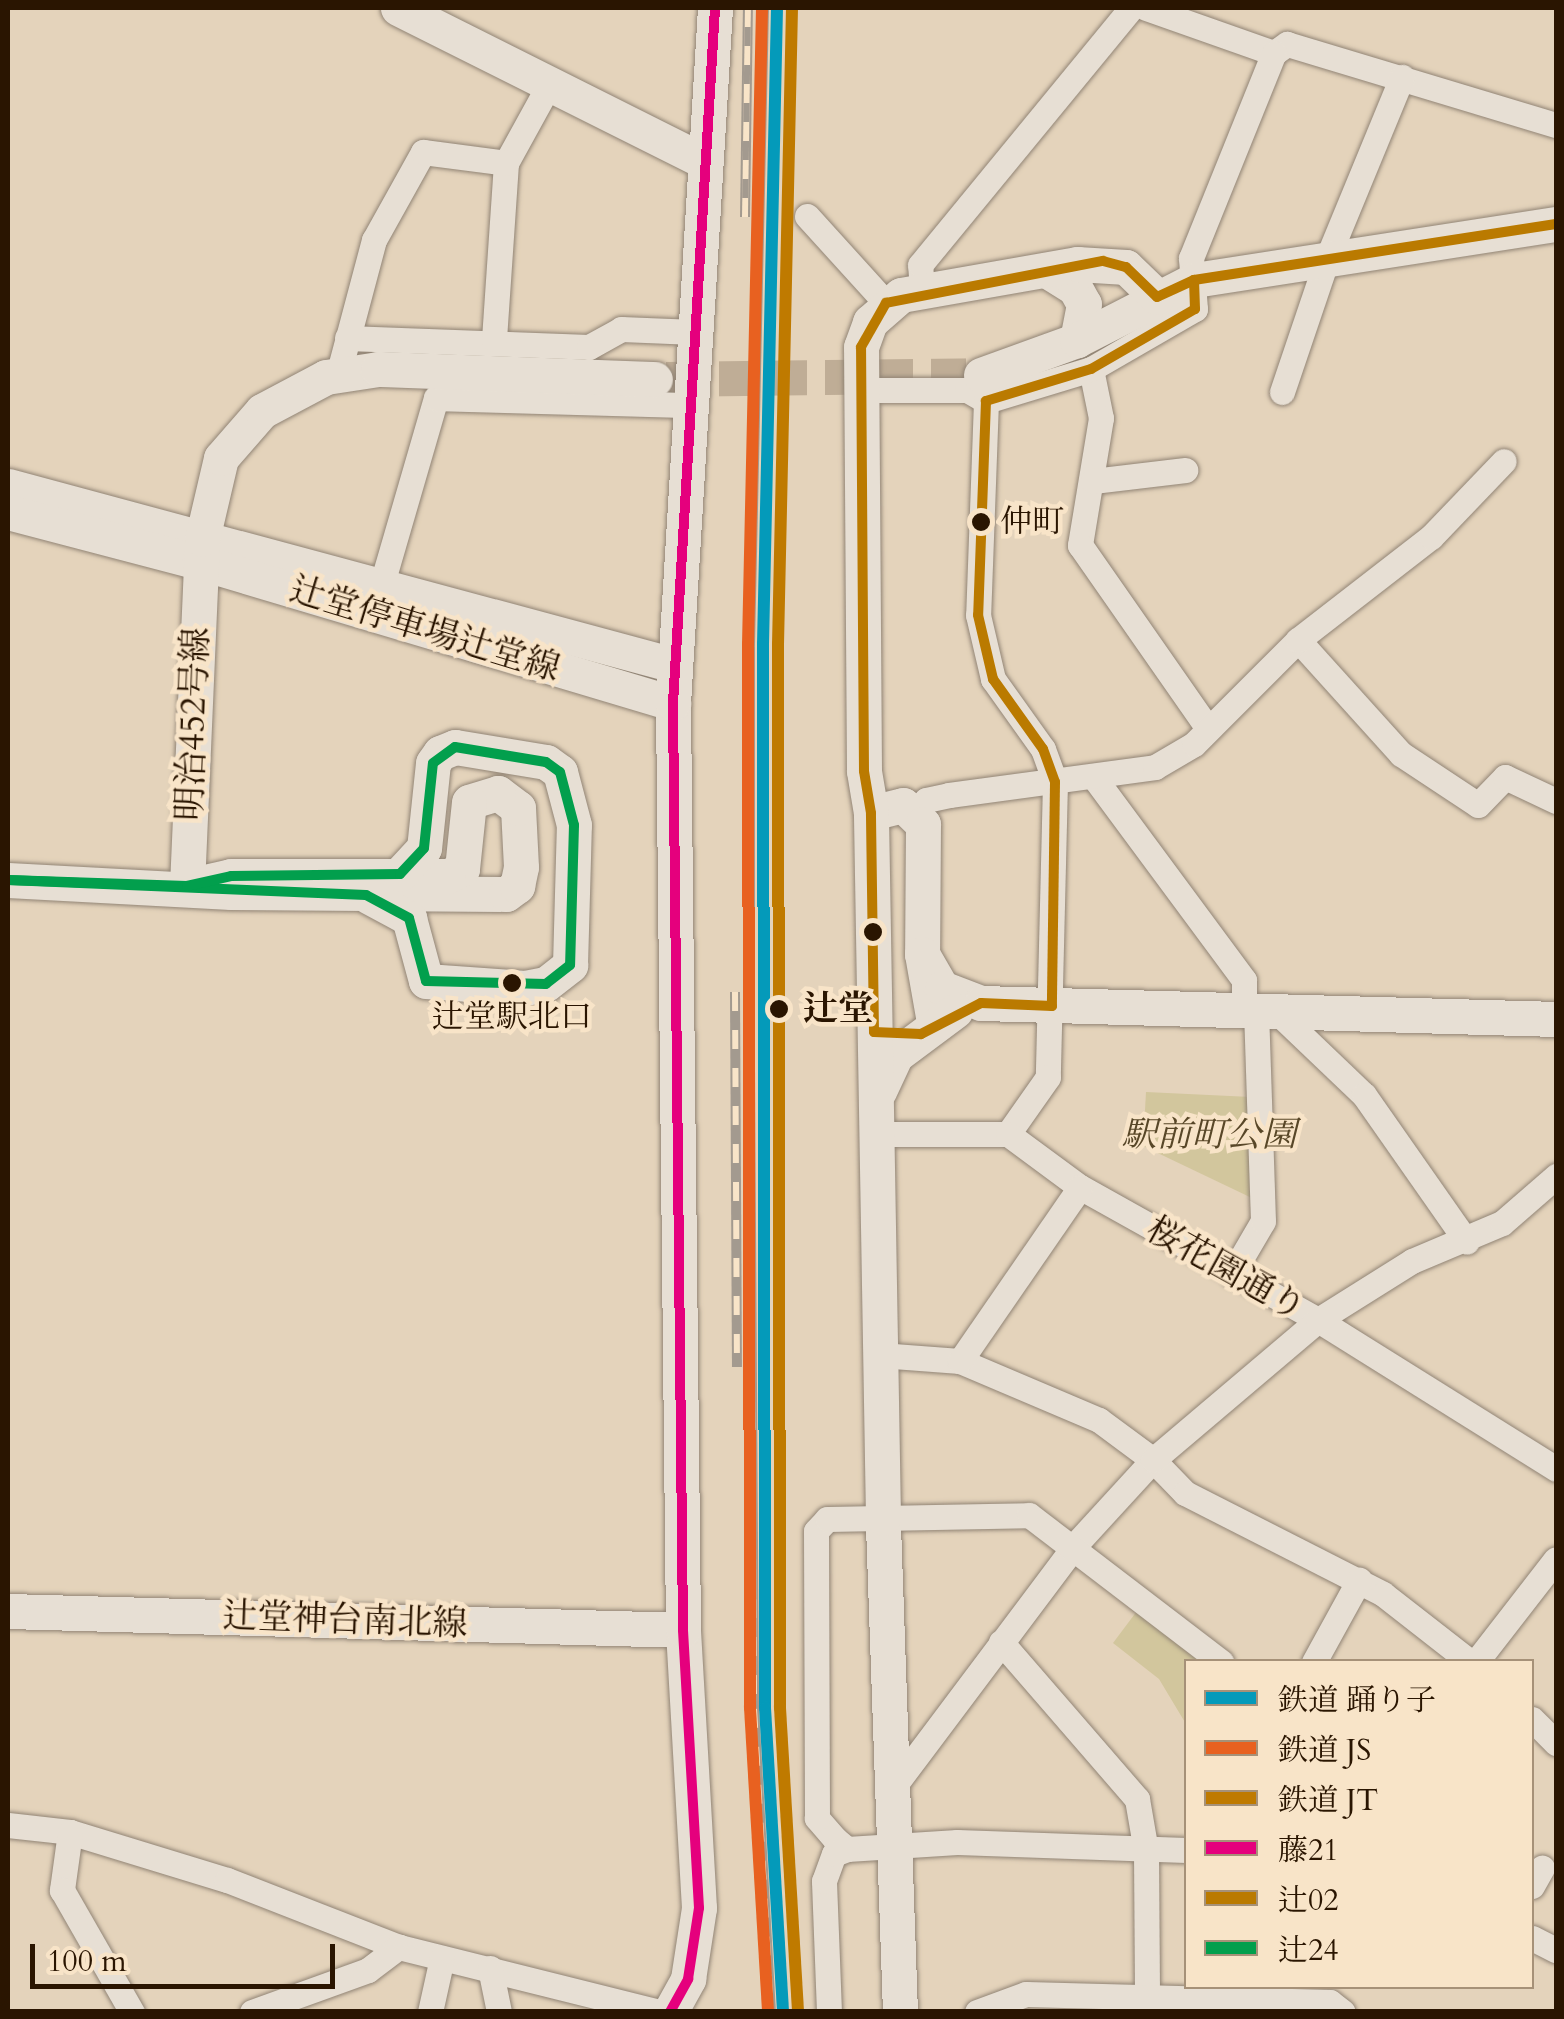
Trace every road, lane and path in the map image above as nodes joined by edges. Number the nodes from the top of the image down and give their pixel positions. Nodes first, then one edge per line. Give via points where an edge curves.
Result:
1 (398, 8) edge
2 (714, 8) edge
3 (1131, 8) edge
4 (1146, 8) edge
5 (1274, 53) junction
6 (1402, 78) junction
7 (550, 82) junction
8 (1556, 124) edge
9 (705, 162) junction
10 (506, 163) junction
11 (808, 216) dead end
12 (1556, 224) edge
13 (1327, 258) junction
14 (1046, 270) junction
15 (1194, 280) junction
16 (922, 291) junction
17 (1156, 296) junction
18 (886, 303) junction
19 (695, 332) junction
20 (348, 338) junction
21 (494, 339) junction
22 (1084, 355) junction
23 (338, 376) junction
24 (655, 379) tunnel mouth
25 (983, 388) junction
26 (864, 390) junction
27 (1282, 392) dead end
28 (690, 405) junction
29 (1504, 461) dead end
30 (1184, 470) dead end
31 (1093, 481) junction
32 (8, 486) edge
33 (8, 512) edge
34 (200, 551) junction
35 (381, 587) junction
36 (1298, 640) junction
37 (674, 665) junction
38 (672, 703) junction
39 (1207, 727) junction
40 (1096, 780) junction
41 (1055, 782) junction
42 (1556, 801) edge
43 (916, 812) junction
44 (871, 814) junction
45 (400, 874) junction
46 (8, 880) edge
47 (187, 886) junction
48 (366, 895) junction
49 (922, 954) junction
50 (981, 1004) junction
51 (1052, 1006) junction
52 (1259, 1011) junction
53 (1556, 1019) edge
54 (927, 1028) junction
55 (874, 1032) junction
56 (879, 1091) junction
57 (879, 1134) junction
58 (1008, 1134) junction
59 (1556, 1176) edge
60 (1080, 1187) junction
61 (1467, 1242) junction
62 (1232, 1274) junction
63 (1318, 1320) junction
64 (880, 1355) junction
65 (960, 1361) junction
66 (1153, 1460) junction
67 (1556, 1469) edge
68 (882, 1518) junction
69 (1075, 1546) junction
70 (1556, 1559) edge
71 (1358, 1580) junction
72 (8, 1611) edge
73 (683, 1630) junction
74 (1001, 1642) junction
75 (1217, 1659) edge
76 (1316, 1659) edge
77 (1469, 1659) edge
78 (1475, 1659) edge
79 (1534, 1721) edge
80 (1556, 1743) edge
81 (892, 1788) junction
82 (8, 1826) edge
83 (70, 1832) junction
84 (894, 1844) junction
85 (848, 1849) junction
86 (1184, 1850) edge
87 (1146, 1851) junction
88 (400, 1947) junction
89 (442, 1958) junction
90 (490, 1968) junction
91 (1147, 1996) junction
92 (1016, 2004) edge
93 (1269, 2006) edge
94 (132, 2012) edge
95 (252, 2012) edge
96 (430, 2012) edge
97 (499, 2012) edge
98 (660, 2012) edge
99 (670, 2012) edge
100 (829, 2012) edge
101 (900, 2012) edge
102 (977, 2012) edge
103 (1343, 2012) edge

1 - 7 street
2 - 9 street
3 - 16 street via 920,265
4 - 5 street
5 - 6 street via 1287,44
5 - 15 street via 1191,258
6 - 8 street
6 - 13 street
7 - 9 street
7 - 10 street
9 - 19 street
10 - 20 street via 423,152 374,240
10 - 21 street
11 - 18 street
12 - 13 street
13 - 15 street
13 - 27 street
14 - 16 street
14 - 17 street via 1103,261 1126,267
14 - 22 street via 1075,288 1084,304
15 - 17 street
15 - 22 street via 1196,309
16 - 18 street
17 - 22 street
18 - 26 street via 861,347
19 - 21 street via 621,329 589,346
19 - 28 street
20 - 21 street
20 - 23 street
22 - 25 street
22 - 31 street via 1101,418
23 - 24 street via 378,369
23 - 34 street via 296,389 262,411 221,458
25 - 26 street
25 - 41 street via 978,615 994,679 1043,749
26 - 44 street via 864,771
28 - 35 street via 436,398
28 - 37 street
29 - 36 street via 1431,537
30 - 31 street
31 - 39 street via 1080,545
32 - 34 street via 152,520
33 - 34 street
34 - 35 street, 辻堂停車場辻堂線
34 - 38 street, 辻堂停車場辻堂線
34 - 47 street, 明治452号線
35 - 37 street, 辻堂停車場辻堂線
36 - 39 street
36 - 42 street via 1401,754 1478,804 1505,777
37 - 38 street
38 - 73 street
39 - 40 street via 1154,767
40 - 41 street
40 - 52 street via 1244,980
41 - 43 street via 948,795 926,800
41 - 51 street
43 - 44 street via 886,805
43 - 49 street via 923,824
44 - 55 street
45 - 47 street via 231,876
45 - 48 street via 448,876 462,869 465,813 480,794 510,798 518,808 521,867 517,886 506,894
45 - 48 street via 424,848 433,764 440,753 454,748 546,762 560,772 574,825 570,965 546,984 525,988 426,981 409,918
46 - 47 street
47 - 48 street
49 - 50 street via 942,988
49 - 54 street
50 - 51 street
50 - 54 street
51 - 52 street
51 - 58 street via 1048,1077
52 - 53 street
52 - 61 street via 1364,1094
52 - 62 street via 1263,1222
54 - 55 street
54 - 56 street via 887,1067
55 - 56 street
56 - 57 street
57 - 58 street
57 - 64 street
58 - 60 street, 桜花園通り
59 - 61 street via 1502,1223
60 - 62 street, 桜花園通り
60 - 65 street
61 - 63 street via 1412,1261
62 - 63 street, 桜花園通り
63 - 66 street
63 - 67 street, 桜花園通り
64 - 65 street
64 - 68 street
65 - 66 street via 1099,1420
66 - 69 street
66 - 71 street via 1206,1507
68 - 69 street via 1029,1515
68 - 81 street
68 - 85 street via 827,1518 816,1531 817,1818
69 - 74 street
69 - 75 street
70 - 78 street
71 - 76 street
71 - 77 street
72 - 73 street, 辻堂神台南北線
73 - 99 street via 699,1908 688,1979
74 - 81 street
74 - 87 street via 1136,1799
79 - 80 street
81 - 84 street
82 - 83 street
83 - 88 street via 227,1880
83 - 94 street via 62,1890
84 - 85 street
84 - 87 street
84 - 101 street
85 - 100 street via 834,1854 824,1881
86 - 87 street
87 - 91 street
88 - 89 street
88 - 95 street via 368,1970
89 - 90 street
89 - 96 street
90 - 97 street
90 - 98 street
91 - 92 street
91 - 93 street
92 - 102 street
93 - 103 street via 1330,2002

